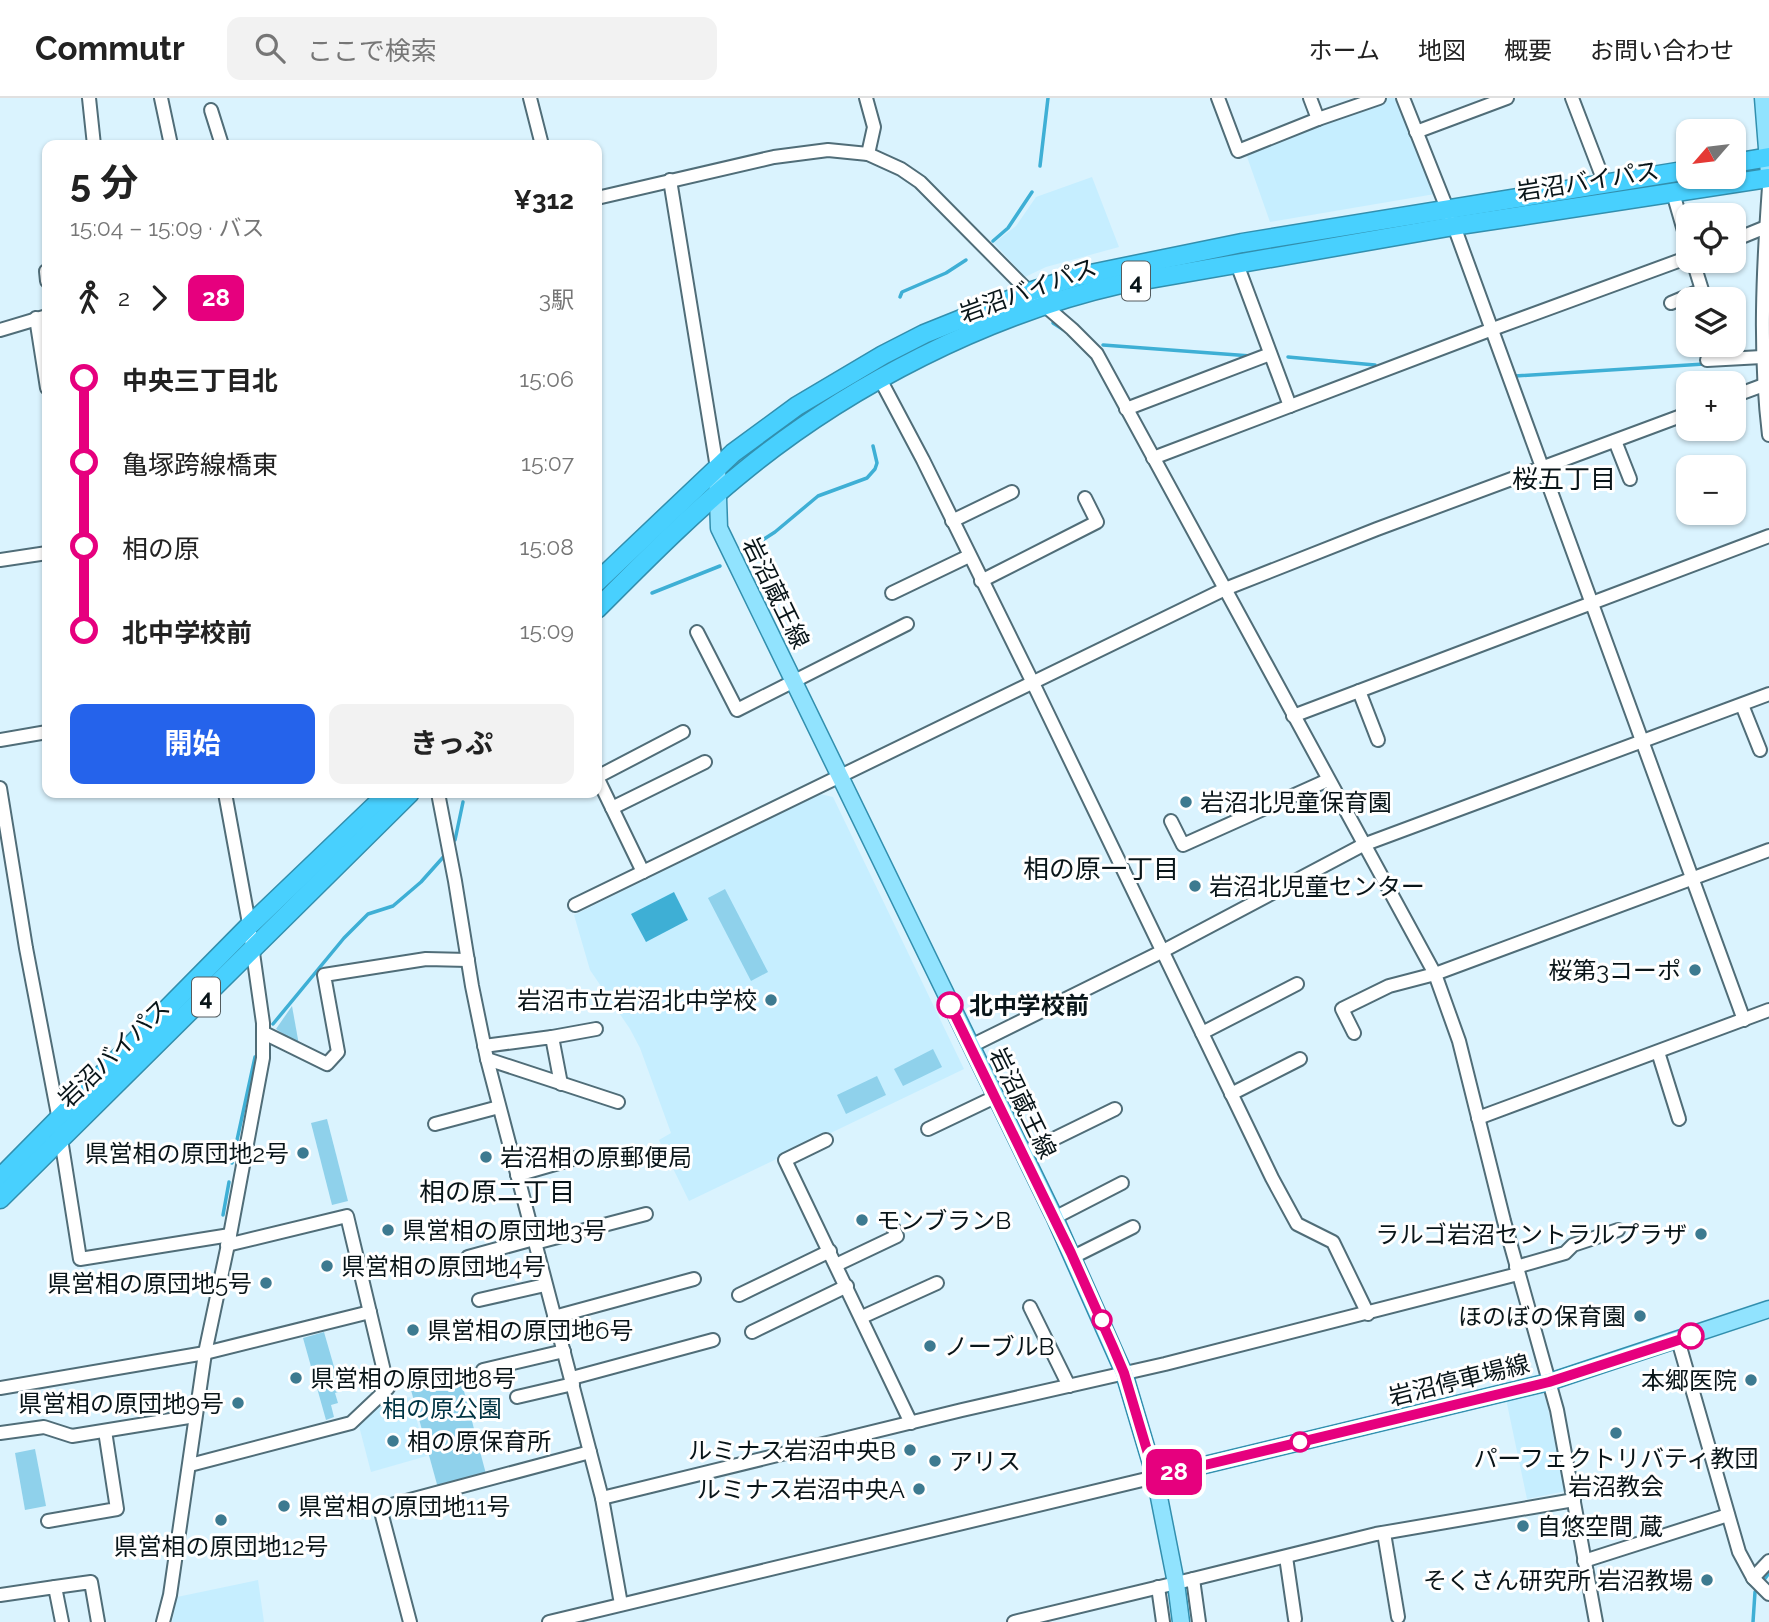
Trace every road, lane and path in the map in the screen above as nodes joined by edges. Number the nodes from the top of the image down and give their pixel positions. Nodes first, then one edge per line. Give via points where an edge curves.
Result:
1 (89, 98) edge
2 (161, 98) edge
3 (530, 98) edge
4 (866, 98) edge
5 (1218, 98) edge
6 (1310, 98) edge
7 (1379, 98) edge
8 (1403, 98) edge
9 (1572, 98) edge
10 (1763, 98) edge
11 (1501, 99) edge
12 (211, 110) dead end
13 (1318, 119) junction
14 (1416, 132) junction
15 (93, 140) edge
16 (170, 140) edge
17 (220, 140) edge
18 (541, 140) edge
19 (867, 154) junction
20 (1746, 164) edge
21 (1768, 167) edge
22 (1676, 172) edge
23 (670, 180) junction
24 (1605, 184) junction
25 (1769, 187) edge
26 (1673, 193) junction
27 (602, 197) edge
28 (1676, 203) edge
29 (1447, 209) junction
30 (1454, 226) junction
31 (1766, 228) junction
32 (1746, 236) edge
33 (1766, 261) edge
34 (1676, 262) edge
35 (1237, 264) junction
36 (1697, 273) edge
37 (1028, 292) junction
38 (1671, 303) dead end
39 (1046, 305) junction
40 (41, 317) edge
41 (0, 330) edge
42 (1490, 330) junction
43 (1270, 354) junction
44 (1762, 357) junction
45 (1707, 360) dead end
46 (880, 379) junction
47 (1766, 384) edge
48 (1746, 392) edge
49 (1290, 406) junction
50 (1126, 408) junction
51 (1676, 418) edge
52 (1769, 435) edge
53 (1615, 441) junction
54 (1153, 458) junction
55 (717, 468) junction
56 (1541, 469) junction
57 (1630, 479) dead end
58 (1012, 492) dead end
59 (716, 494) junction
60 (1086, 498) dead end
61 (951, 522) junction
62 (1769, 536) edge
63 (42, 553) edge
64 (969, 556) junction
65 (0, 560) edge
66 (602, 577) edge
67 (981, 581) junction
68 (1224, 589) junction
69 (892, 593) dead end
70 (602, 604) edge
71 (1592, 604) junction
72 (907, 624) dead end
73 (697, 632) dead end
74 (794, 681) junction
75 (1032, 681) junction
76 (1359, 691) junction
77 (1769, 694) edge
78 (1742, 705) junction
79 (1293, 716) junction
80 (683, 732) dead end
81 (42, 733) edge
82 (0, 740) edge
83 (1378, 740) dead end
84 (1644, 742) junction
85 (1760, 750) dead end
86 (705, 762) dead end
87 (602, 774) edge
88 (839, 775) junction
89 (1328, 780) junction
90 (602, 787) edge
91 (0, 788) edge
92 (226, 798) edge
93 (383, 798) edge
94 (405, 798) edge
95 (439, 798) edge
96 (612, 808) junction
97 (1171, 821) dead end
98 (1363, 845) junction
99 (1769, 850) edge
100 (643, 872) junction
101 (1694, 878) junction
102 (575, 905) dead end
103 (249, 926) junction
104 (1163, 951) junction
105 (252, 952) junction
106 (468, 960) junction
107 (1435, 974) junction
108 (1297, 984) dead end
109 (1769, 1010) edge
110 (1744, 1020) junction
111 (596, 1029) dead end
112 (1202, 1033) junction
113 (264, 1034) junction
114 (1354, 1034) dead end
115 (552, 1037) junction
116 (971, 1046) junction
117 (485, 1052) junction
118 (1658, 1052) junction
119 (1300, 1059) dead end
120 (561, 1084) junction
121 (1231, 1094) junction
122 (995, 1097) junction
123 (618, 1101) dead end
124 (499, 1107) junction
125 (1115, 1109) dead end
126 (1478, 1118) junction
127 (59, 1119) junction
128 (1679, 1119) dead end
129 (435, 1124) dead end
130 (928, 1129) dead end
131 (61, 1139) junction
132 (826, 1140) dead end
133 (1023, 1154) junction
134 (583, 1156) dead end
135 (517, 1175) junction
136 (0, 1178) edge
137 (1122, 1183) dead end
138 (0, 1199) edge
139 (646, 1214) dead end
140 (1054, 1218) junction
141 (889, 1219) dead end
142 (1133, 1227) dead end
143 (1618, 1230) dead end
144 (229, 1240) junction
145 (535, 1241) junction
146 (830, 1251) junction
147 (468, 1257) dead end
148 (1073, 1257) junction
149 (836, 1265) junction
150 (1517, 1271) junction
151 (694, 1279) dead end
152 (937, 1283) dead end
153 (545, 1285) junction
154 (847, 1286) junction
155 (738, 1295) dead end
156 (480, 1300) dead end
157 (1030, 1307) dead end
158 (1769, 1309) edge
159 (370, 1312) junction
160 (1368, 1314) junction
161 (554, 1317) junction
162 (862, 1317) junction
163 (752, 1332) dead end
164 (713, 1340) dead end
165 (1678, 1340) junction
166 (564, 1351) junction
167 (205, 1353) junction
168 (483, 1370) dead end
169 (1124, 1373) junction
170 (573, 1381) junction
171 (1549, 1382) junction
172 (1069, 1386) junction
173 (0, 1388) edge
174 (517, 1397) dead end
175 (195, 1416) junction
176 (911, 1423) junction
177 (105, 1431) junction
178 (0, 1433) edge
179 (590, 1452) junction
180 (190, 1465) junction
181 (1155, 1477) junction
182 (602, 1497) junction
183 (1574, 1500) junction
184 (1728, 1515) junction
185 (48, 1521) dead end
186 (1384, 1533) junction
187 (1286, 1557) junction
188 (1584, 1561) junction
189 (1769, 1561) edge
190 (1193, 1579) junction
191 (1176, 1583) junction
192 (1760, 1585) edge
193 (55, 1587) junction
194 (1158, 1587) junction
195 (0, 1595) edge
196 (621, 1604) junction
197 (1398, 1617) dead end
198 (1294, 1619) dead end
199 (62, 1622) edge
200 (98, 1622) edge
201 (163, 1622) edge
202 (410, 1622) edge
203 (549, 1622) edge
204 (1014, 1622) edge
205 (1163, 1622) edge
206 (1181, 1622) edge
207 (1199, 1622) edge
208 (1596, 1622) edge

1 - 15 street
2 - 16 street
3 - 18 street
4 - 19 street via 874,127
5 - 13 street via 1238,151
6 - 13 street
7 - 13 street
8 - 14 street
9 - 24 street
10 - 21 main road
11 - 14 street
12 - 17 street
14 - 29 street
19 - 23 street via 828,150 774,157
19 - 37 street via 920,182
20 - 21 highway
21 - 26 highway, 岩沼バイパス / 4
22 - 24 highway, 岩沼バイパス / 4
23 - 27 street
23 - 55 street
24 - 29 highway, 岩沼バイパス / 4
25 - 31 street
26 - 28 street
26 - 30 highway, 岩沼バイパス / 4
29 - 30 street
29 - 37 highway, 岩沼バイパス / 4 via 1171,256
30 - 35 highway, 岩沼バイパス / 4
30 - 42 street
31 - 32 street
31 - 33 street
33 - 44 street
34 - 42 street
35 - 39 highway, 岩沼バイパス / 4 via 1121,284
35 - 43 street
36 - 38 street via 1702,290
37 - 39 street
37 - 55 highway, 岩沼バイパス / 4 via 924,334 873,361 797,406
39 - 46 highway, 岩沼バイパス / 4
39 - 50 street via 1097,354
40 - 41 street
42 - 49 street
42 - 56 street
43 - 49 street
43 - 50 street
44 - 45 street
44 - 47 street
46 - 59 highway, 岩沼バイパス / 4 via 813,419
46 - 61 street
47 - 48 street
47 - 52 street
49 - 54 street
50 - 54 street
51 - 53 street
53 - 56 street
53 - 57 street
54 - 68 street
55 - 59 main road, 岩沼蔵王線
55 - 66 highway, 岩沼バイパス / 4
56 - 68 street
56 - 71 street
58 - 61 street
59 - 70 highway, 岩沼バイパス / 4
59 - 74 main road, 岩沼蔵王線 via 719,528
60 - 67 street via 1097,522
61 - 64 street
62 - 71 street
63 - 65 street
64 - 67 street
64 - 69 street
67 - 75 street
68 - 75 street
68 - 79 street
71 - 76 street
71 - 84 street
72 - 74 street
73 - 74 street via 737,710
74 - 88 main road, 岩沼蔵王線
75 - 88 street
75 - 104 street
76 - 79 street
76 - 83 street
77 - 78 street
78 - 84 street
78 - 85 street
79 - 89 street
80 - 87 street
81 - 82 street
84 - 98 street
84 - 101 street
86 - 96 street
88 - 100 street
88 - 116 main road, 岩沼蔵王線
89 - 97 street via 1183,845
89 - 98 street
90 - 96 street
91 - 127 street
92 - 103 street
93 - 103 highway, 岩沼バイパス / 4
94 - 105 highway, 岩沼バイパス / 4
95 - 106 street
96 - 100 street
98 - 104 street
98 - 107 street
99 - 101 street
100 - 102 street
101 - 107 street
101 - 110 street
103 - 105 street
103 - 127 highway, 岩沼バイパス / 4
104 - 112 street
104 - 116 street
105 - 113 street
105 - 131 highway, 岩沼バイパス / 4
106 - 113 street via 426,958 324,975 338,1052 327,1064
106 - 117 street
107 - 114 street via 1389,986 1342,1009
107 - 126 street via 1459,1041
108 - 112 street
109 - 110 street
110 - 118 street
111 - 115 street
112 - 121 street
113 - 144 street via 261,1076
115 - 117 street
115 - 120 street
116 - 122 main road, 岩沼蔵王線
117 - 120 street
117 - 124 street
118 - 126 street
118 - 128 street
119 - 121 street
120 - 123 street
121 - 160 street via 1297,1224 1333,1242
122 - 130 street
122 - 133 main road, 岩沼蔵王線
124 - 129 street
124 - 135 street
125 - 133 street
126 - 150 street
127 - 136 highway, 岩沼バイパス / 4
131 - 138 highway, 岩沼バイパス / 4
131 - 144 street via 80,1259
132 - 146 street via 785,1160
133 - 140 main road, 岩沼蔵王線
134 - 135 street
135 - 145 street
137 - 140 street
139 - 145 street
140 - 148 main road, 岩沼蔵王線
141 - 149 street via 897,1236
142 - 148 street
143 - 150 street
144 - 159 street via 347,1216
144 - 167 street
145 - 147 street
145 - 153 street
146 - 149 street
146 - 155 street
148 - 169 main road, 岩沼蔵王線
149 - 154 street
150 - 160 street
150 - 171 street
151 - 161 street
152 - 162 street
153 - 156 street
153 - 161 street
154 - 162 street
154 - 163 street
157 - 172 street
158 - 165 main road, 岩沼停車場線
159 - 167 street
159 - 180 street via 388,1388 360,1417
160 - 169 street
161 - 166 street
162 - 176 street
164 - 170 street
165 - 171 main road, 岩沼停車場線
165 - 184 street
166 - 168 street
166 - 170 street
167 - 173 street
167 - 175 street
169 - 172 street
169 - 181 main road, 岩沼蔵王線
170 - 174 street
170 - 179 street
171 - 181 main road, 岩沼停車場線
171 - 183 street
172 - 176 street
175 - 177 street
175 - 180 street
176 - 182 street
177 - 178 street via 72,1436 44,1427
177 - 185 street via 117,1509
179 - 182 street
179 - 202 street via 380,1508
180 - 201 street
181 - 191 main road, 岩沼蔵王線
181 - 196 street
182 - 196 street
183 - 186 street
183 - 188 street
184 - 188 street
184 - 192 street via 1739,1552
186 - 187 street
186 - 197 street
187 - 190 street
187 - 198 street
188 - 208 street
189 - 192 street
190 - 191 street
190 - 207 street
191 - 194 street
191 - 206 main road, 岩沼蔵王線
193 - 195 street
193 - 199 street
193 - 200 street via 91,1582
194 - 204 street
194 - 205 street
196 - 203 street

